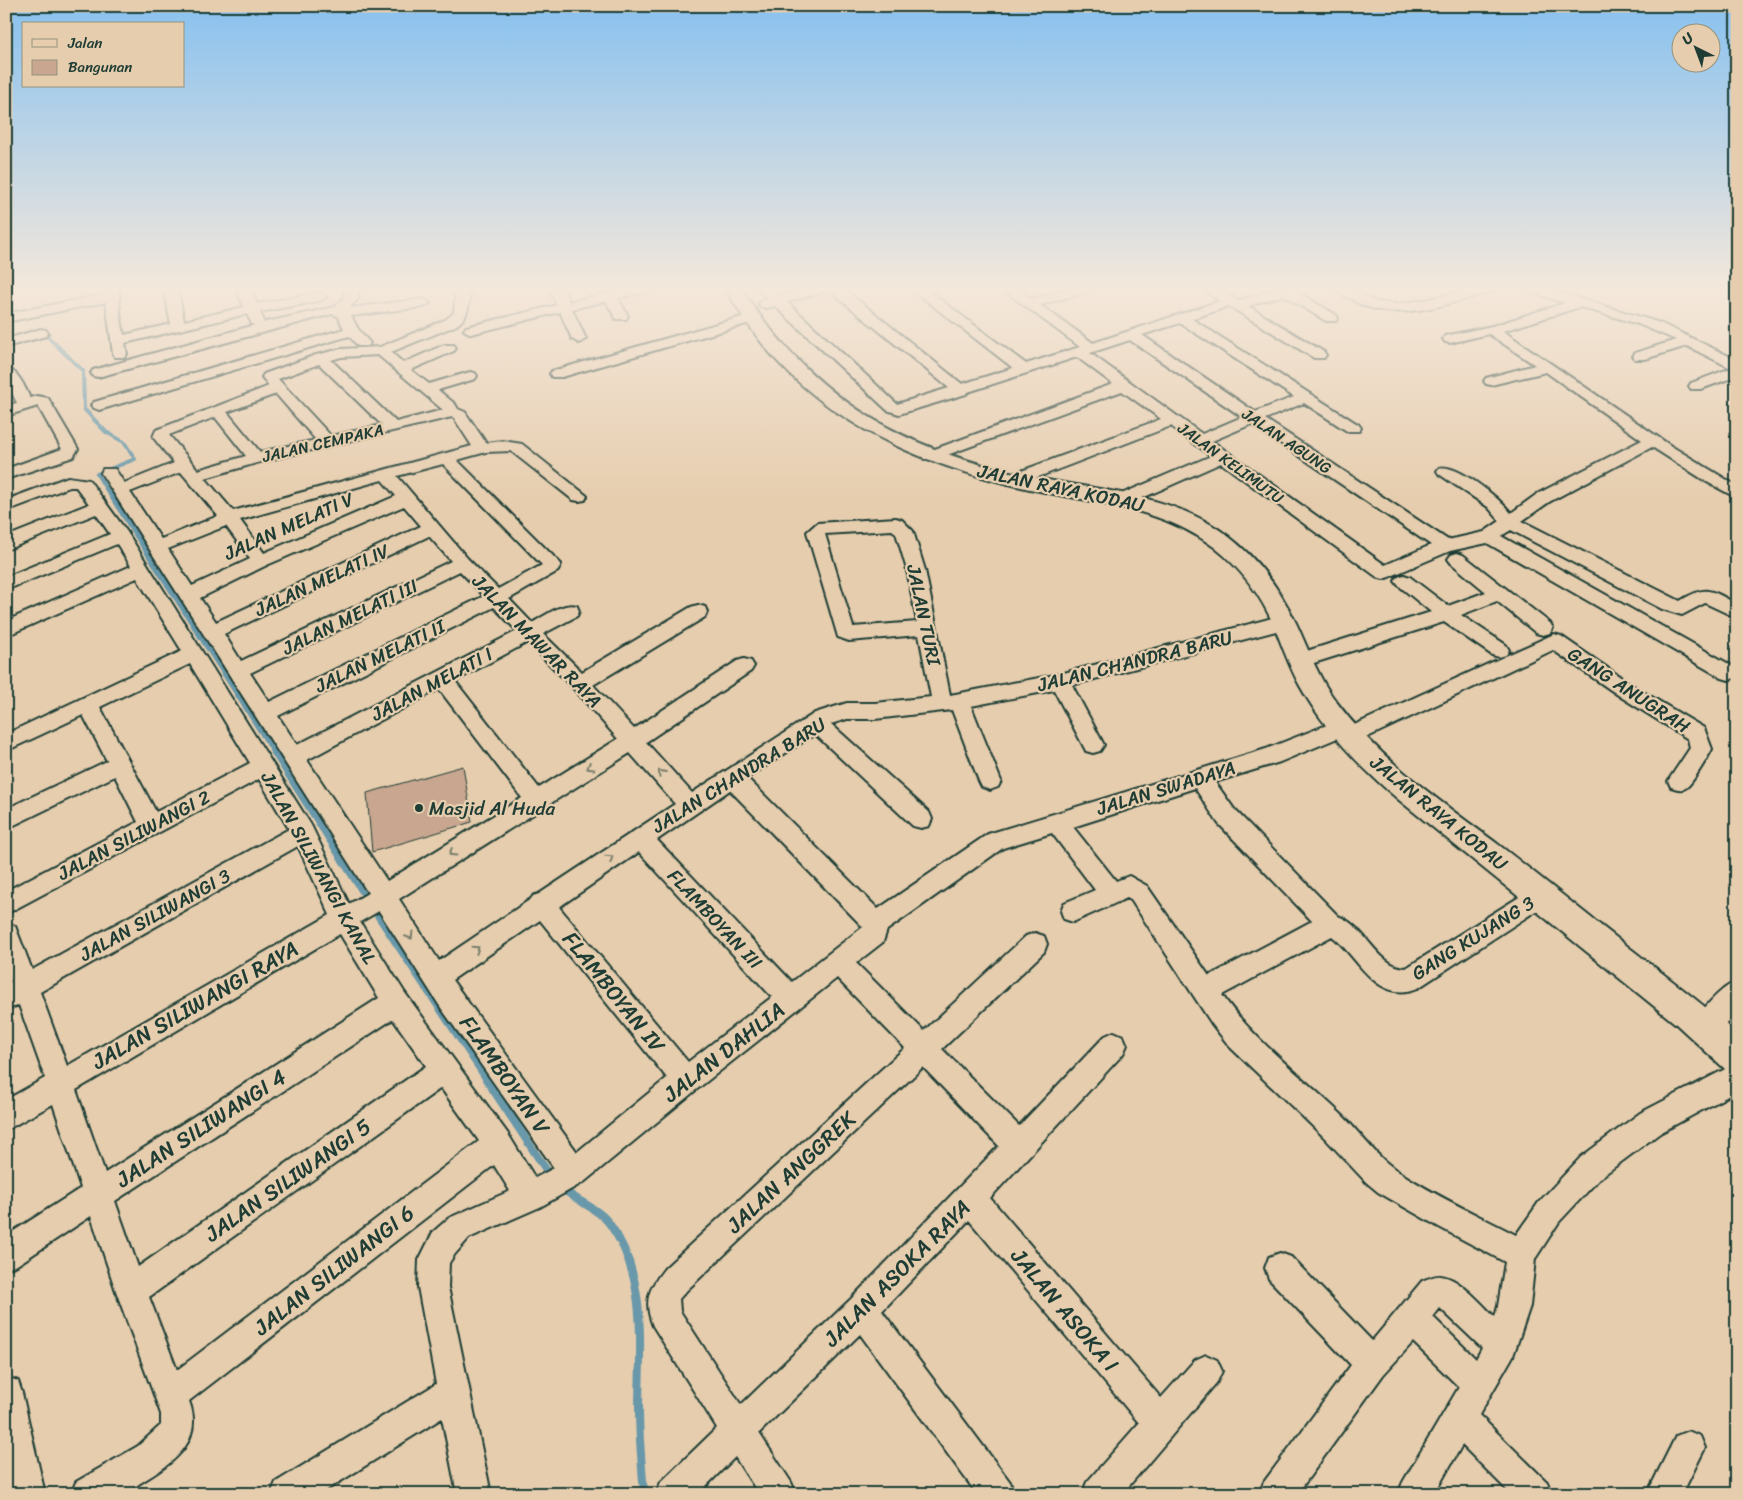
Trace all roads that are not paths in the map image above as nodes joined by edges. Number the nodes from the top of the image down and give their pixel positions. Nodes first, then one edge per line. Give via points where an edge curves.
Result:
1 (121, 358) edge
2 (152, 358) edge
3 (259, 358) edge
4 (321, 358) joint
5 (390, 358) edge
6 (427, 358) edge
7 (607, 358) edge
8 (784, 358) edge
9 (838, 358) edge
10 (921, 358) edge
11 (1009, 358) edge
12 (1061, 358) edge
13 (1094, 358) edge
14 (1166, 358) edge
15 (1245, 358) edge
16 (1534, 358) edge
17 (1721, 358) edge
18 (123, 366) junction
19 (1737, 366) edge
20 (1549, 368) junction
21 (402, 369) junction
22 (1025, 370) junction
23 (1737, 371) edge
24 (98, 373) dead end
25 (557, 374) dead end
26 (470, 376) dead end
27 (9, 379) edge
28 (1491, 381) dead end
29 (273, 382) junction
30 (1124, 385) junction
31 (1696, 386) dead end
32 (427, 389) junction
33 (961, 391) junction
34 (1306, 397) junction
35 (25, 404) junction
36 (98, 405) dead end
37 (6, 411) edge
38 (218, 411) junction
39 (451, 412) junction
40 (1252, 418) junction
41 (1173, 420) junction
42 (393, 427) junction
43 (1353, 428) dead end
44 (1200, 440) junction
45 (1652, 441) junction
46 (327, 442) junction
47 (482, 448) junction
48 (67, 454) junction
49 (930, 456) junction
50 (1222, 457) junction
51 (256, 458) junction
52 (446, 458) junction
53 (189, 470) junction
54 (1445, 471) dead end
55 (6, 474) edge
56 (109, 474) dead end
57 (386, 474) junction
58 (1014, 480) junction
59 (72, 482) junction
60 (120, 490) junction
61 (1737, 492) edge
62 (579, 496) dead end
63 (407, 498) junction
64 (1125, 499) junction
65 (6, 506) edge
66 (100, 506) junction
67 (229, 518) junction
68 (1510, 522) junction
69 (432, 528) junction
70 (121, 536) junction
71 (1489, 536) junction
72 (6, 544) edge
73 (157, 547) junction
74 (1451, 552) junction
75 (261, 561) junction
76 (462, 563) junction
77 (141, 570) junction
78 (1404, 581) dead end
79 (6, 584) edge
80 (1500, 593) junction
81 (189, 595) junction
82 (496, 598) junction
83 (570, 611) dead end
84 (698, 612) dead end
85 (1737, 612) edge
86 (1446, 614) junction
87 (1284, 622) junction
88 (927, 628) junction
89 (1543, 628) dead end
90 (6, 629) edge
91 (211, 632) junction
92 (529, 633) junction
93 (1498, 650) dead end
94 (193, 654) junction
95 (1301, 660) junction
96 (744, 666) dead end
97 (237, 672) junction
98 (1729, 673) dead end
99 (442, 679) junction
100 (1060, 681) junction
101 (580, 683) junction
102 (950, 702) junction
103 (88, 704) junction
104 (265, 713) junction
105 (816, 723) junction
106 (1346, 732) junction
107 (632, 741) junction
108 (6, 743) edge
109 (1093, 745) dead end
110 (294, 757) junction
111 (120, 764) junction
112 (262, 767) junction
113 (732, 777) junction
114 (1200, 778) junction
115 (990, 781) dead end
116 (1679, 781) dead end
117 (536, 800) junction
118 (690, 806) junction
119 (922, 819) dead end
120 (6, 820) edge
121 (1056, 822) junction
122 (152, 826) junction
123 (303, 832) junction
124 (640, 838) junction
125 (1112, 893) junction
126 (1540, 896) junction
127 (381, 898) junction
128 (6, 903) edge
129 (542, 904) junction
130 (1073, 911) dead end
131 (349, 916) junction
132 (1330, 924) junction
133 (876, 926) junction
134 (6, 934) edge
135 (1035, 944) dead end
136 (838, 963) junction
137 (436, 977) junction
138 (1205, 991) junction
139 (15, 993) edge
140 (1737, 993) edge
141 (791, 1000) junction
142 (396, 1002) junction
143 (1705, 1028) junction
144 (1114, 1045) dead end
145 (924, 1048) junction
146 (1737, 1057) edge
147 (445, 1070) junction
148 (1737, 1076) edge
149 (686, 1080) junction
150 (60, 1083) junction
151 (6, 1116) edge
152 (498, 1144) junction
153 (1019, 1146) junction
154 (572, 1174) junction
155 (536, 1193) junction
156 (98, 1194) junction
157 (970, 1198) junction
158 (6, 1254) edge
159 (1520, 1254) junction
160 (1280, 1268) dead end
161 (131, 1291) junction
162 (862, 1310) junction
163 (1412, 1319) junction
164 (1502, 1345) junction
165 (1372, 1364) junction
166 (1206, 1371) dead end
167 (1479, 1384) junction
168 (6, 1392) edge
169 (454, 1392) junction
170 (171, 1395) junction
171 (1460, 1419) junction
172 (1160, 1422) junction
173 (738, 1430) junction
174 (1688, 1448) dead end
175 (28, 1494) edge
176 (88, 1494) edge
177 (288, 1494) edge
178 (474, 1494) edge
179 (673, 1494) edge
180 (779, 1494) edge
181 (998, 1494) edge
182 (1099, 1494) edge
183 (1276, 1494) edge
184 (1416, 1494) edge
185 (1536, 1494) edge
186 (1664, 1494) edge

1 - 18 street
2 - 18 street
3 - 36 street
4 - 29 street
4 - 42 street
5 - 21 street
6 - 21 street
7 - 25 street
8 - 49 street, JALAN RAYA KODAU via 821,393 869,425
9 - 33 street via 899,410
10 - 33 street
11 - 22 street
12 - 22 street
13 - 30 street, JALAN KELIMUTU
14 - 40 street, JALAN AGUNG
15 - 34 street
16 - 20 street
17 - 19 street
18 - 24 street
20 - 28 street
20 - 45 street
21 - 32 street
22 - 33 street
23 - 31 street
26 - 32 street
27 - 35 street
29 - 38 street
29 - 46 street
30 - 41 street, JALAN KELIMUTU
30 - 49 street
32 - 39 street via 450,407
34 - 40 street
34 - 43 street
35 - 37 street
35 - 48 street via 40,400 46,404 70,447
38 - 51 street
38 - 53 street via 162,433 161,437
39 - 42 street, JALAN CEMPAKA
39 - 47 street via 460,415
40 - 44 street
40 - 74 street, JALAN AGUNG
41 - 44 street, JALAN KELIMUTU
41 - 58 street
42 - 46 street, JALAN CEMPAKA
44 - 50 street, JALAN KELIMUTU
45 - 61 street
45 - 68 street via 1543,498
46 - 51 street, JALAN CEMPAKA
47 - 52 street
47 - 62 street via 516,447
48 - 55 street
48 - 59 street via 77,460
49 - 58 street, JALAN RAYA KODAU
50 - 64 street
50 - 74 street, JALAN KELIMUTU via 1383,573
51 - 53 street, JALAN CEMPAKA
52 - 57 street
52 - 82 street, JALAN MELATI II via 552,564 548,571
53 - 60 street, JALAN CEMPAKA
53 - 67 street
54 - 68 street via 1494,503
56 - 60 street, FLAMBOYAN V
57 - 63 street, JALAN MAWAR RAYA
57 - 67 street
58 - 64 street, JALAN RAYA KODAU
59 - 65 street
59 - 66 street, JALAN SILIWANGI KANAL via 83,484
60 - 73 street, FLAMBOYAN V
63 - 69 street, JALAN MAWAR RAYA
63 - 75 street, JALAN MELATI V
64 - 87 street, JALAN RAYA KODAU via 1183,519 1224,543 1248,566
66 - 70 street, JALAN SILIWANGI KANAL
66 - 72 street
67 - 73 street
67 - 75 street
68 - 71 street
68 - 85 street via 1669,604 1682,608 1700,596 1710,597
69 - 76 street, JALAN MAWAR RAYA
69 - 91 street, JALAN MELATI IV
70 - 77 street, JALAN SILIWANGI KANAL
70 - 79 street
71 - 74 street
71 - 98 street
73 - 81 street, FLAMBOYAN V
74 - 80 street, JALAN AGUNG
75 - 81 street, JALAN MELATI V
76 - 82 street, JALAN MAWAR RAYA
76 - 97 street, JALAN MELATI III
77 - 90 street
77 - 94 street, JALAN SILIWANGI KANAL
78 - 86 street
80 - 86 street
80 - 89 street, JALAN AGUNG
81 - 91 street, FLAMBOYAN V
82 - 92 street, JALAN MAWAR RAYA
82 - 104 street, JALAN MELATI II
83 - 92 street, JALAN MELATI I
84 - 101 street
86 - 93 street
86 - 95 street
87 - 95 street, JALAN RAYA KODAU
87 - 100 street, JALAN CHANDRA BARU
88 - 88 street, JALAN TURI via 916,570 901,528 896,524 828,527 816,532 844,632
88 - 102 street, JALAN TURI
91 - 97 street, FLAMBOYAN V
92 - 99 street, JALAN MELATI I
92 - 101 street, JALAN MAWAR RAYA
94 - 103 street
94 - 112 street, JALAN SILIWANGI KANAL
95 - 106 street, JALAN RAYA KODAU via 1318,696
96 - 107 street, JALAN SILIWANGI RAYA
97 - 104 street, FLAMBOYAN V
99 - 110 street, JALAN MELATI I
99 - 117 street
100 - 102 street, JALAN CHANDRA BARU
100 - 109 street
101 - 107 street, JALAN MAWAR RAYA
102 - 105 street, JALAN CHANDRA BARU via 848,711
102 - 115 street, JALAN TURI
103 - 108 street
103 - 111 street
104 - 110 street, FLAMBOYAN V
105 - 113 street, JALAN CHANDRA BARU
105 - 119 street
106 - 114 street, JALAN SWADAYA
106 - 116 street, GANG ANUGRAH via 1554,641 1697,734 1701,749
106 - 126 street, JALAN RAYA KODAU via 1387,775
107 -> 117 street, JALAN SILIWANGI RAYA
118 -> 107 street, JALAN MAWAR RAYA
110 - 127 street, FLAMBOYAN V
111 - 120 street
111 - 122 street
112 - 122 street, JALAN SILIWANGI 2
112 - 123 street, JALAN SILIWANGI KANAL
113 - 118 street, JALAN CHANDRA BARU
113 - 133 street
114 - 121 street, JALAN SWADAYA
114 - 132 street via 1226,816
117 -> 127 street, JALAN SILIWANGI RAYA
118 - 124 street, JALAN CHANDRA BARU
121 - 125 street
121 - 133 street, JALAN SWADAYA via 996,840
122 - 128 street, JALAN SILIWANGI 2
123 - 131 street, JALAN SILIWANGI KANAL
123 - 139 street, JALAN SILIWANGI 3
129 -> 124 street, JALAN CHANDRA BARU
124 - 141 street, FLAMBOYAN III
125 - 130 street
125 - 138 street via 1129,886 1139,893
126 - 132 street, GANG KUJANG 3 via 1404,981 1378,969 1344,930
126 - 143 street, JALAN RAYA KODAU
127 - 131 street, JALAN SILIWANGI RAYA
127 -> 137 street, FLAMBOYAN V
137 -> 129 street, JALAN CHANDRA BARU
129 - 149 street, FLAMBOYAN IV
131 - 142 street, JALAN SILIWANGI KANAL
131 - 150 street, JALAN SILIWANGI RAYA
132 - 138 street
133 - 136 street, JALAN DAHLIA via 874,934
134 - 139 street
135 - 145 street, JALAN ANGGREK
136 - 141 street, JALAN DAHLIA
136 - 145 street
137 - 154 street, FLAMBOYAN V
138 - 159 street via 1239,1038 1333,1126 1376,1172 1449,1217
139 - 150 street
140 - 143 street
141 - 149 street, JALAN DAHLIA
142 - 147 street, JALAN SILIWANGI KANAL
142 - 156 street, JALAN SILIWANGI 4
143 - 146 street, JALAN RAYA KODAU
144 - 153 street, JALAN ASOKA RAYA
145 - 153 street
145 - 173 street, JALAN ANGGREK via 676,1279 664,1294 664,1315
147 - 152 street, JALAN SILIWANGI KANAL
147 - 161 street, JALAN SILIWANGI 5
148 - 159 street via 1650,1123 1591,1167 1549,1212
149 - 154 street, JALAN DAHLIA
150 - 151 street, JALAN SILIWANGI RAYA
150 - 156 street
152 - 155 street, JALAN SILIWANGI KANAL
152 - 170 street, JALAN SILIWANGI 6
153 - 157 street, JALAN ASOKA RAYA
154 - 155 street
155 - 169 street via 458,1228 434,1260 432,1287
156 - 158 street, JALAN SILIWANGI 4
156 - 161 street
157 - 162 street, JALAN ASOKA RAYA
157 - 172 street, JALAN ASOKA I
159 - 164 street via 1514,1306
160 - 165 street
161 - 170 street
162 - 173 street, JALAN ASOKA RAYA
162 - 181 street
163 - 164 street via 1433,1292 1441,1291
163 - 165 street
163 - 167 street
164 - 167 street
165 - 183 street
166 - 172 street
167 - 171 street
168 - 175 street
169 - 177 street
169 - 178 street
170 - 176 street via 177,1412 176,1432 149,1459
171 - 184 street
171 - 185 street
172 - 182 street
173 - 179 street, JALAN ASOKA RAYA
173 - 180 street, JALAN ANGGREK
174 - 186 street

